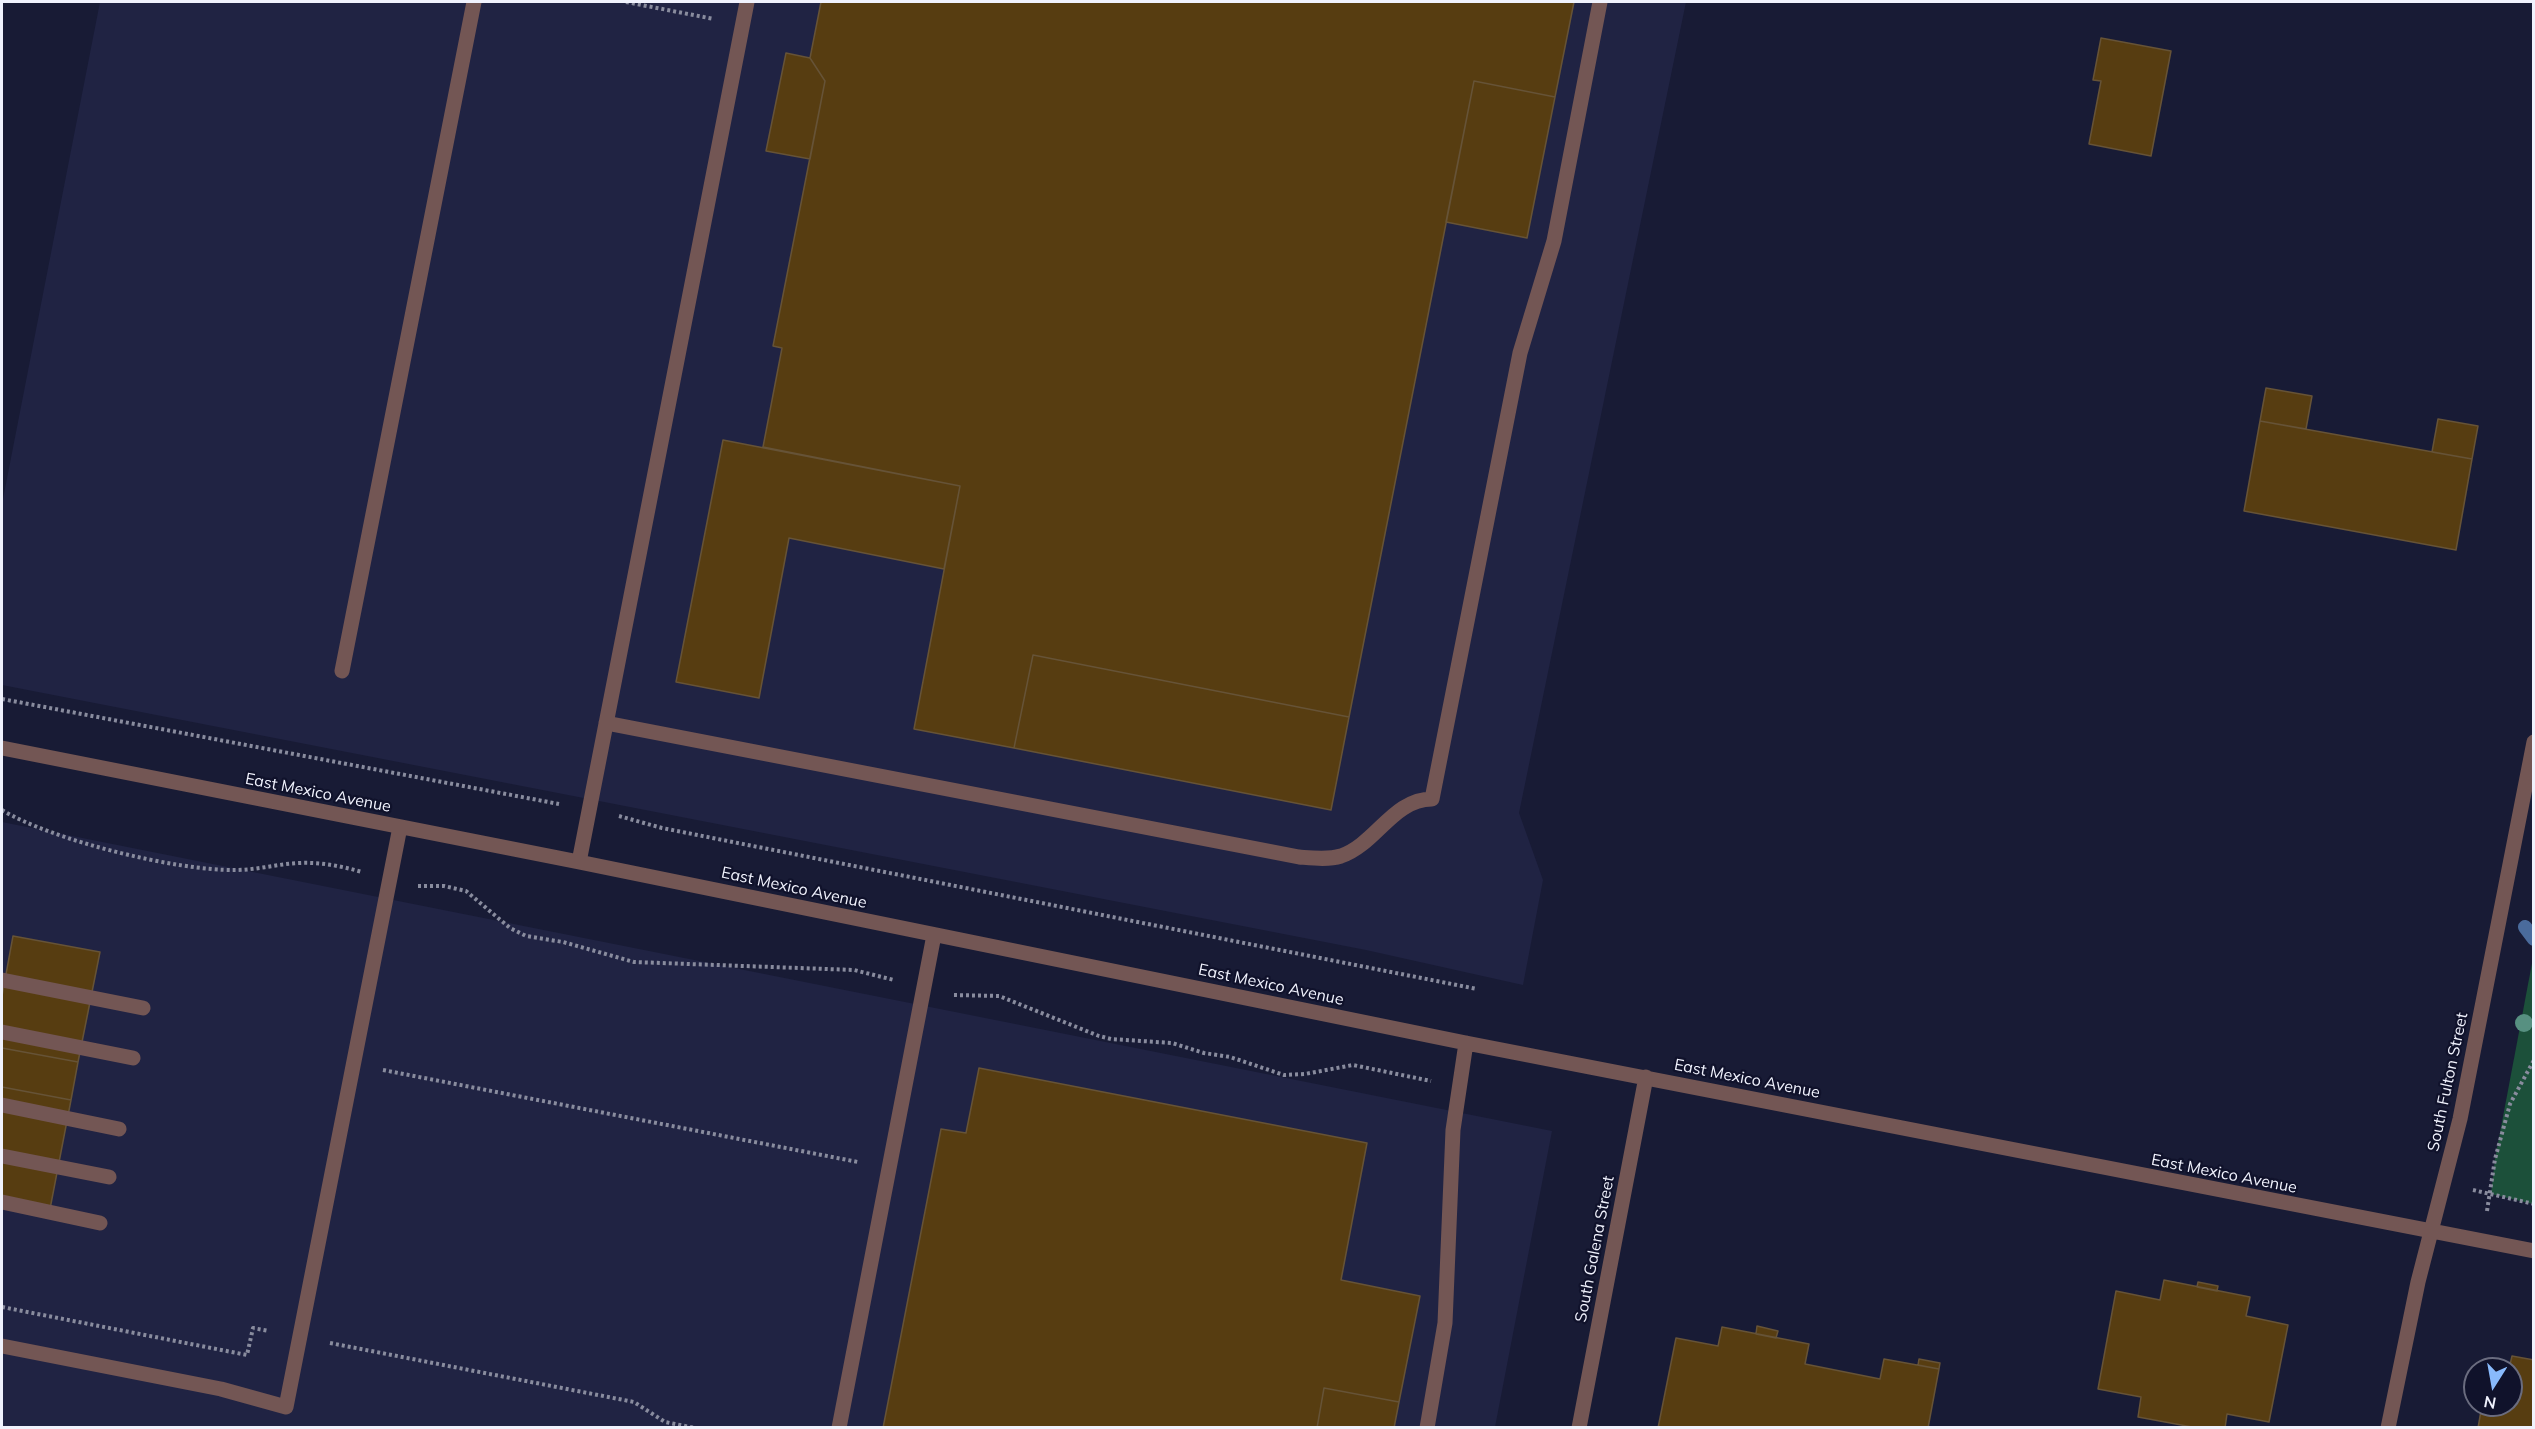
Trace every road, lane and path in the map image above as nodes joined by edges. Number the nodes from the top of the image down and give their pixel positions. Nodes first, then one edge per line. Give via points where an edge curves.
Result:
1 (474, 2) edge
2 (626, 2) edge
3 (747, 2) edge
4 (1600, 2) edge
5 (742, 24) junction
6 (342, 672) dead end
7 (2, 699) edge
8 (606, 723) junction
9 (2534, 742) edge
10 (2, 748) edge
11 (590, 808) junction
12 (2, 810) edge
13 (400, 827) junction
14 (579, 862) junction
15 (389, 880) junction
16 (934, 935) junction
17 (2, 980) edge
18 (924, 988) junction
19 (1477, 989) dead end
20 (143, 1008) dead end
21 (2, 1032) edge
22 (1466, 1043) junction
23 (133, 1058) dead end
24 (2534, 1060) edge
25 (354, 1065) junction
26 (1646, 1077) junction
27 (1459, 1087) junction
28 (2, 1105) edge
29 (119, 1129) dead end
30 (2, 1156) edge
31 (889, 1168) junction
32 (109, 1177) dead end
33 (2, 1202) edge
34 (2534, 1204) edge
35 (100, 1223) dead end
36 (2432, 1232) junction
37 (2534, 1251) edge
38 (2, 1307) edge
39 (300, 1337) junction
40 (2, 1346) edge
41 (695, 1428) edge
42 (839, 1428) edge
43 (1427, 1428) edge
44 (1579, 1428) edge
45 (2388, 1428) edge

1 - 6 street
2 - 5 path
3 - 5 street
4 - 8 street via 1554,241 1520,353 1432,799 1409,804 1371,837 1340,856 1299,857
5 - 8 street
7 - 11 path
8 - 11 street
9 - 36 street, South Fulton Street via 2466,1092
10 - 13 street, East Mexico Avenue
11 - 14 street
11 - 19 path via 662,828
12 - 15 path via 41,828 92,844 194,867 234,870 312,863 342,866
13 - 14 street, East Mexico Avenue
13 - 15 street
14 - 16 street, East Mexico Avenue
15 - 18 path via 421,887 456,888 477,898 518,933 634,962 854,970
15 - 25 street
16 - 18 street
16 - 22 street, East Mexico Avenue
17 - 20 street
18 - 27 path via 961,996 999,996 1099,1036 1172,1043 1284,1075 1353,1065
18 - 31 street
21 - 23 street
22 - 26 street, East Mexico Avenue
22 - 27 street
24 - 34 path via 2510,1104 2495,1159 2491,1194
25 - 31 path
25 - 39 street
26 - 36 street, East Mexico Avenue
26 - 44 street, South Galena Street
27 - 43 street via 1451,1153 1445,1323
28 - 29 street
30 - 32 street
31 - 42 street
33 - 35 street
36 - 37 street, East Mexico Avenue
36 - 45 street, South Fulton Street
38 - 39 path via 247,1354 253,1328
39 - 40 street via 286,1407 221,1389
39 - 41 path via 634,1402 665,1422

